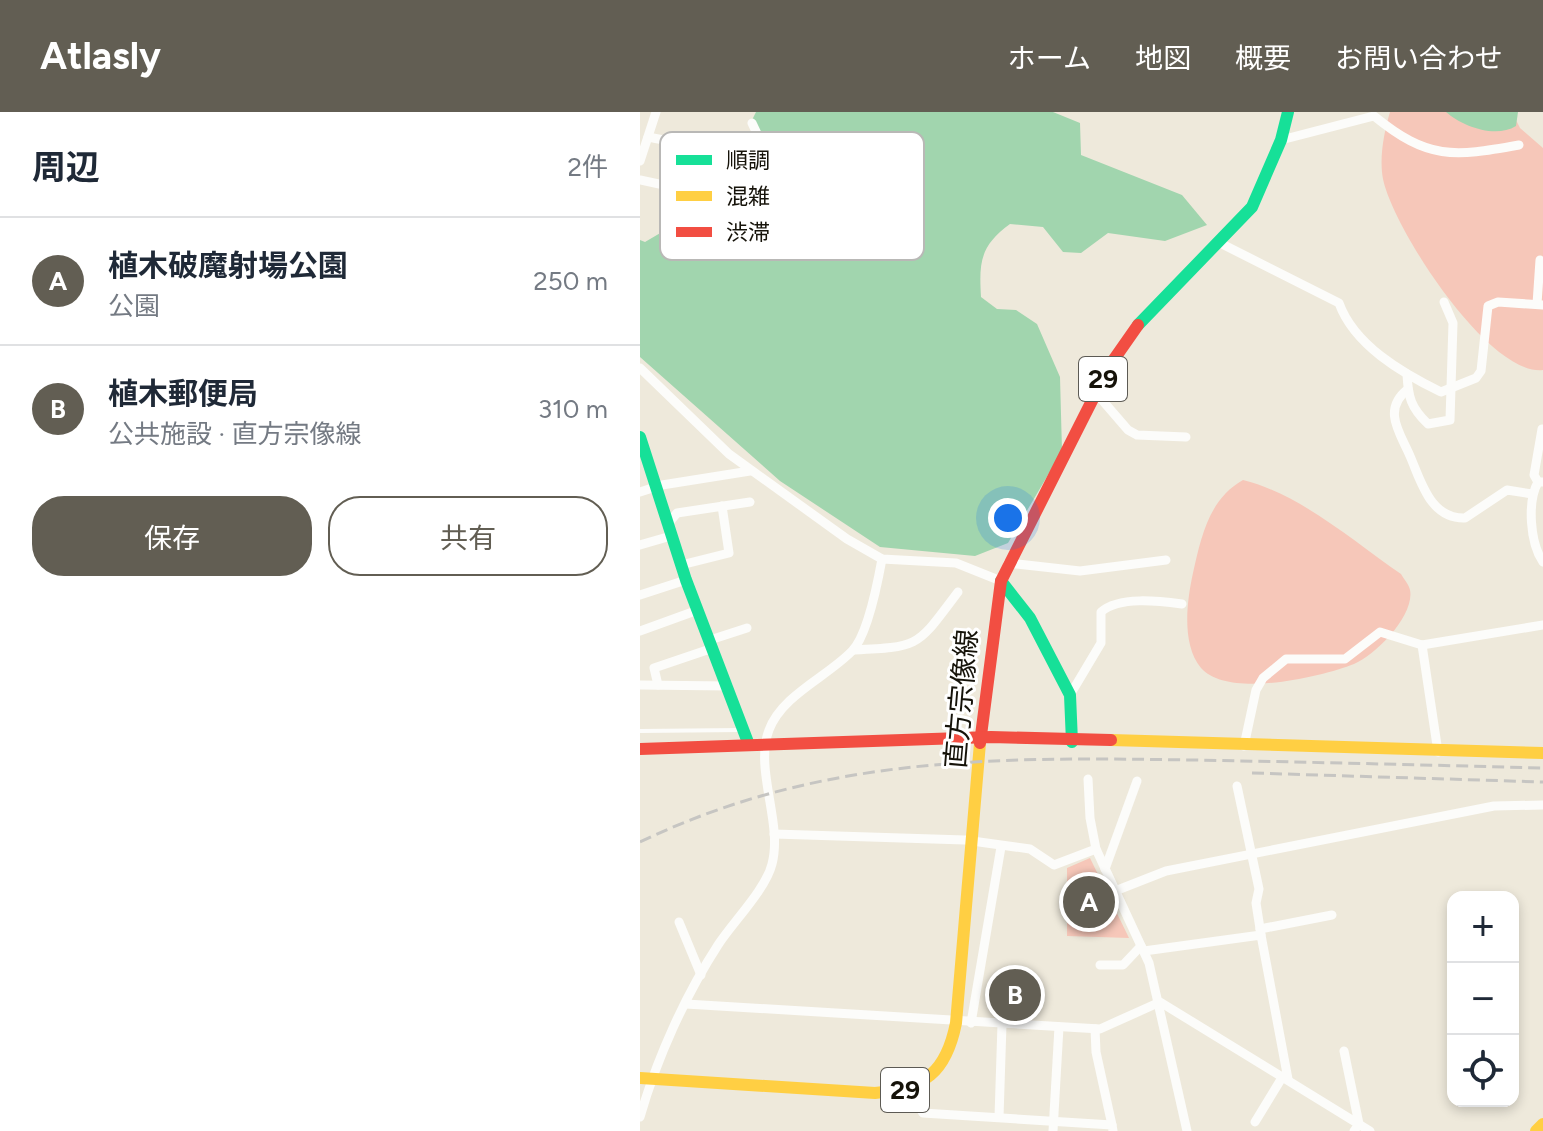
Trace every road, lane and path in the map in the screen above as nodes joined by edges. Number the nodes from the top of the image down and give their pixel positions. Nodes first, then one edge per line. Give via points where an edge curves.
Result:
1 (656, 112) edge
2 (1288, 112) edge
3 (752, 123) dead end
4 (756, 132) edge
5 (648, 137) junction
6 (660, 140) edge
7 (1281, 140) junction
8 (1519, 145) dead end
9 (641, 155) edge
10 (640, 180) edge
11 (660, 184) edge
12 (1220, 243) junction
13 (1540, 260) dead end
14 (1444, 302) dead end
15 (1540, 304) edge
16 (640, 368) edge
17 (1407, 374) junction
18 (1451, 388) junction
19 (1408, 389) junction
20 (1096, 393) junction
21 (1542, 429) edge
22 (640, 437) edge
23 (1186, 437) dead end
24 (750, 471) junction
25 (1541, 482) edge
26 (654, 487) junction
27 (640, 492) edge
28 (1532, 494) junction
29 (750, 502) dead end
30 (722, 506) junction
31 (669, 530) junction
32 (640, 545) edge
33 (882, 559) junction
34 (1166, 560) dead end
35 (1543, 562) edge
36 (1008, 563) junction
37 (681, 565) junction
38 (686, 580) junction
39 (1001, 581) junction
40 (958, 592) dead end
41 (640, 595) edge
42 (1182, 604) dead end
43 (698, 610) junction
44 (1543, 625) edge
45 (747, 628) dead end
46 (640, 631) edge
47 (711, 644) junction
48 (1422, 645) junction
49 (854, 650) junction
50 (640, 685) edge
51 (658, 685) junction
52 (728, 686) junction
53 (1070, 695) junction
54 (743, 730) junction
55 (640, 731) edge
56 (1072, 742) junction
57 (749, 745) junction
58 (767, 745) junction
59 (1244, 746) junction
60 (640, 749) edge
61 (1438, 752) junction
62 (1543, 753) edge
63 (1088, 779) dead end
64 (1137, 781) dead end
65 (1237, 786) dead end
66 (1543, 805) edge
67 (774, 834) junction
68 (1001, 847) junction
69 (1096, 849) junction
70 (1251, 855) junction
71 (1105, 869) junction
72 (1115, 891) junction
73 (1332, 915) dead end
74 (679, 922) dead end
75 (1260, 932) junction
76 (1142, 949) junction
77 (1100, 965) dead end
78 (701, 975) junction
79 (1160, 1002) junction
80 (686, 1004) junction
81 (956, 1023) junction
82 (971, 1023) junction
83 (1002, 1024) junction
84 (1059, 1027) junction
85 (1095, 1029) junction
86 (1344, 1051) dead end
87 (646, 1078) edge
88 (1285, 1078) junction
89 (907, 1089) junction
90 (640, 1117) edge
91 (999, 1117) junction
92 (1255, 1122) dead end
93 (1543, 1124) edge
94 (1053, 1126) edge
95 (1356, 1127) edge
96 (1112, 1128) edge
97 (1187, 1131) edge
98 (1370, 1131) edge
99 (1536, 1131) edge

1 - 5 street
2 - 7 street, 直方宗像線 / 29
3 - 4 street
5 - 6 street
5 - 9 street
7 - 8 street via 1374,116 1430,152 1452,155
7 - 12 street, 直方宗像線 / 29 via 1252,207
10 - 11 street
12 - 17 street via 1339,303 1345,320
12 - 20 street, 直方宗像線 / 29 via 1145,315
13 - 15 street
14 - 18 street via 1453,323
15 - 18 street via 1488,306 1481,371
16 - 24 street via 695,426
17 - 18 street via 1441,392
17 - 19 street
18 - 19 street via 1450,420 1428,424 1410,405
19 - 28 street via 1397,401 1394,427 1412,458 1416,479 1436,506 1465,518 1507,490
20 - 23 street via 1137,435
20 - 36 street, 直方宗像線 / 29
21 - 25 street via 1534,475
22 - 26 street
24 - 26 street
24 - 33 street
25 - 28 street
26 - 27 street
26 - 31 street
28 - 35 street via 1536,553
29 - 30 street
30 - 31 street via 677,513
30 - 37 street via 729,553
31 - 32 street
31 - 37 street
33 - 39 street via 956,563
33 - 49 street
34 - 36 street via 1080,571
36 - 39 street, 直方宗像線 / 29
37 - 38 street
38 - 41 street
38 - 43 street
39 - 53 street via 1030,618
39 - 81 street, 直方宗像線 / 29 via 985,684
40 - 49 street via 925,636 906,647
42 - 53 street via 1153,600 1107,606 1101,612 1101,643
43 - 46 street
43 - 47 street
44 - 48 street
45 - 47 street
47 - 51 street via 654,668
47 - 52 street
48 - 59 street via 1380,632 1345,659 1286,659 1256,690
48 - 61 street
49 - 58 street via 776,715
50 - 51 street
51 - 52 street
52 - 54 street
53 - 56 street
54 - 55 lane
54 - 57 street
56 - 58 street via 991,737
56 - 59 street
57 - 58 street
57 - 60 street
58 - 67 street
59 - 61 street
61 - 62 street
63 - 69 street
64 - 71 street
65 - 70 street
66 - 70 street via 1494,806
67 - 68 street via 965,840
67 - 78 street via 772,864 763,883
68 - 69 street via 1030,849 1054,865
68 - 82 street
69 - 71 street
70 - 72 street via 1166,871
70 - 75 street
71 - 72 street
72 - 76 street
73 - 75 street
74 - 78 street
75 - 76 street
75 - 88 street
76 - 77 street via 1123,965
76 - 79 street
78 - 80 street
79 - 85 street
79 - 88 street
79 - 97 street
80 - 81 street
80 - 87 street
81 - 82 street
81 - 89 street, 直方宗像線 / 29 via 944,1062 931,1077
82 - 83 street
83 - 84 street
83 - 91 street
84 - 85 street
84 - 94 street
85 - 96 street
86 - 95 street
87 - 89 street, 29 via 840,1092
87 - 90 street
88 - 92 street
88 - 95 street
89 - 91 street via 923,1113
91 - 94 street
93 - 99 street
94 - 96 street
95 - 98 street

